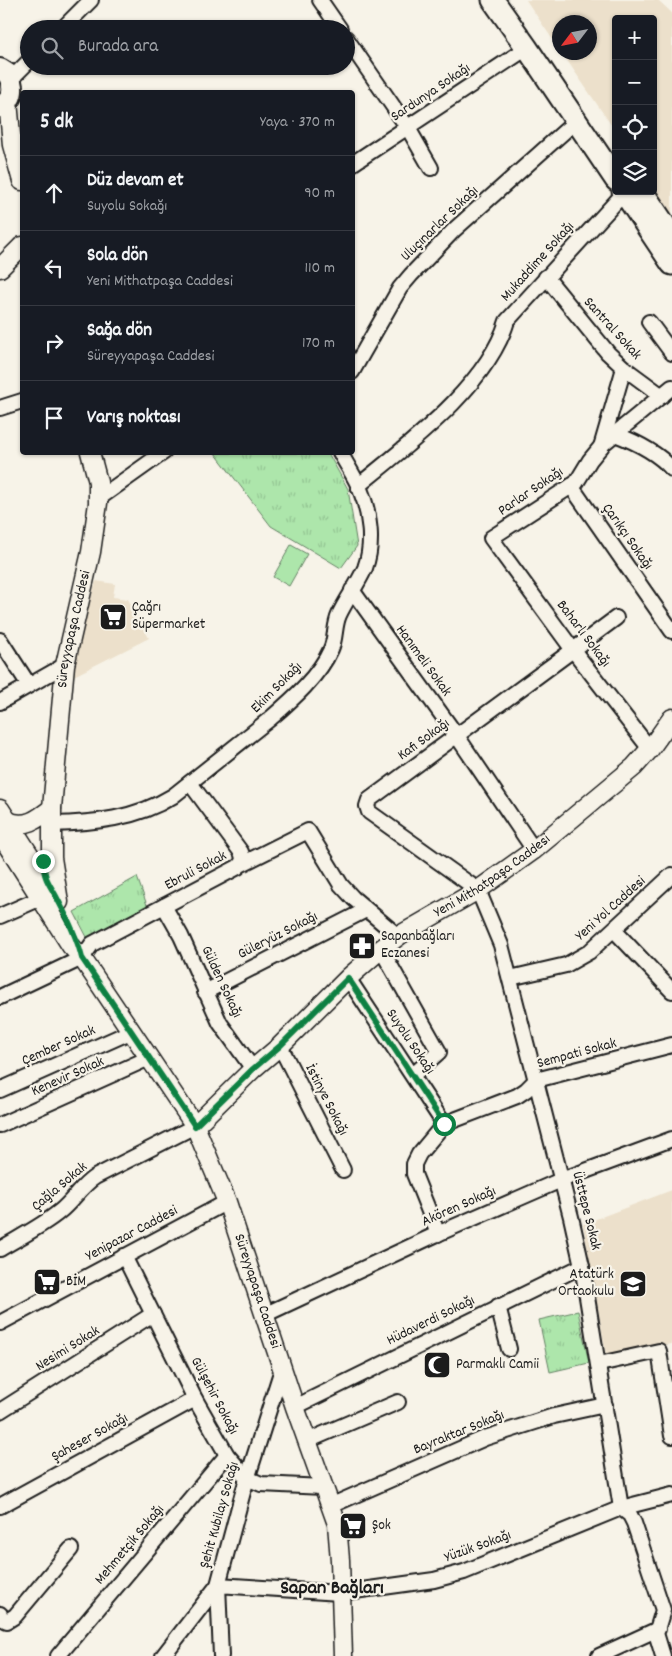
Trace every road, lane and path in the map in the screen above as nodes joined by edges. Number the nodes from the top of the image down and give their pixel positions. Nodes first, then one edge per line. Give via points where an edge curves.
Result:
1 (91, 0) edge
2 (320, 0) edge
3 (493, 0) edge
4 (71, 20) edge
5 (334, 20) edge
6 (527, 48) junction
7 (355, 51) edge
8 (20, 64) edge
9 (3, 70) edge
10 (4, 104) edge
11 (576, 121) junction
12 (0, 127) edge
13 (408, 128) junction
14 (12, 145) junction
15 (594, 148) junction
16 (612, 161) edge
17 (355, 162) edge
18 (431, 168) dead end
19 (612, 171) edge
20 (20, 174) edge
21 (621, 195) edge
22 (630, 195) edge
23 (632, 195) edge
24 (672, 236) edge
25 (20, 248) edge
26 (672, 264) edge
27 (0, 268) edge
28 (546, 277) junction
29 (649, 322) dead end
30 (672, 353) edge
31 (355, 367) edge
32 (624, 368) junction
33 (667, 392) edge
34 (20, 402) edge
35 (0, 408) edge
36 (615, 434) junction
37 (601, 447) junction
38 (91, 455) edge
39 (160, 455) edge
40 (342, 455) edge
41 (672, 469) edge
42 (358, 486) junction
43 (572, 486) junction
44 (98, 498) junction
45 (491, 538) joint
46 (352, 590) junction
47 (616, 618) dead end
48 (672, 631) edge
49 (0, 640) edge
50 (573, 650) junction
51 (65, 665) junction
52 (29, 685) junction
53 (0, 702) edge
54 (672, 718) edge
55 (457, 736) junction
56 (650, 749) junction
57 (190, 783) junction
58 (51, 816) junction
59 (2, 821) edge
60 (534, 850) junction
61 (242, 864) junction
62 (672, 875) edge
63 (44, 877) junction
64 (478, 890) junction
65 (48, 902) junction
66 (164, 906) junction
67 (366, 910) junction
68 (0, 916) edge
69 (614, 930) junction
70 (398, 936) junction
71 (381, 949) junction
72 (82, 958) junction
73 (348, 978) junction
74 (510, 978) junction
75 (672, 991) edge
76 (205, 992) junction
77 (0, 997) edge
78 (130, 1032) junction
79 (672, 1045) edge
80 (280, 1046) junction
81 (148, 1058) junction
82 (253, 1069) junction
83 (413, 1076) junction
84 (536, 1080) junction
85 (0, 1090) edge
86 (444, 1124) junction
87 (0, 1125) edge
88 (195, 1126) junction
89 (672, 1139) edge
90 (343, 1170) dead end
91 (561, 1180) junction
92 (227, 1202) junction
93 (438, 1234) junction
94 (0, 1249) edge
95 (124, 1256) junction
96 (582, 1266) junction
97 (498, 1306) junction
98 (153, 1314) junction
99 (264, 1315) junction
100 (0, 1323) edge
101 (510, 1349) dead end
102 (599, 1364) junction
103 (282, 1369) junction
104 (195, 1399) junction
105 (398, 1402) dead end
106 (605, 1405) junction
107 (295, 1407) junction
108 (0, 1410) edge
109 (672, 1436) edge
110 (307, 1441) junction
111 (227, 1455) junction
112 (247, 1478) junction
113 (323, 1487) junction
114 (672, 1495) edge
115 (0, 1506) edge
116 (330, 1506) junction
117 (620, 1508) junction
118 (71, 1549) dead end
119 (218, 1585) junction
120 (340, 1593) junction
121 (0, 1614) edge
122 (658, 1629) junction
123 (58, 1656) edge
124 (163, 1656) edge
125 (221, 1656) edge
126 (343, 1656) edge
127 (598, 1656) edge
128 (663, 1656) edge

1 - 4 street
2 - 5 street
3 - 6 main road
6 - 11 main road
6 - 13 street, Sardunya Sokağı
7 - 13 street
8 - 9 street
9 - 10 main road via 13,94
10 - 14 street
11 - 15 main road
11 - 31 street, Uluçınarlar Sokağı via 454,230 411,275 400,288
12 - 14 street
13 - 17 street, Sardunya Sokağı
13 - 18 street
14 - 20 street
15 - 16 main road
15 - 19 main road
21 - 28 street, Mukaddime Sokağı
22 - 26 main road
23 - 24 main road
25 - 27 street
28 - 32 street, Santral Sokak
28 - 42 street, Mukaddime Sokağı via 508,321 485,365 459,397
29 - 30 street
32 - 33 street, Santral Sokak
32 - 37 street
33 - 36 street, Parlar Sokağı
34 - 35 street
36 - 37 street, Parlar Sokağı
36 - 41 street via 639,444
37 - 43 street, Parlar Sokağı
38 - 44 street, Süreyyapaşa Caddesi via 98,482
39 - 44 street
40 - 42 street, Ekim Sokağı
42 - 46 street, Ekim Sokağı via 366,508 370,541 364,569
43 - 45 street, Parlar Sokağı
43 - 48 street, Çarıkçı Sokağı
44 - 51 street, Süreyyapaşa Caddesi via 91,552
45 - 50 street, Baharlı Sokağı
46 - 55 street, Hanımeli Sokak
46 - 57 street, Ekim Sokağı via 338,618 330,651 316,672 285,706
47 - 50 street, Kafi Sokağı
49 - 52 street
50 - 55 street, Kafi Sokağı
50 - 56 street, Baharlı Sokağı
51 - 52 street
51 - 58 street, Süreyyapaşa Caddesi
52 - 53 street
54 - 56 street, Yeni Mithatpaşa Caddesi
55 - 60 street, Hanımeli Sokak
55 - 64 street, Kafi Sokağı via 369,800 367,806 369,812
56 - 60 street, Yeni Mithatpaşa Caddesi via 624,776
57 - 58 street, Ekim Sokağı via 158,806 138,813 97,821
57 - 61 street, Ebruli Sokak via 241,852
58 - 59 street via 22,825
58 - 63 street, Süreyyapaşa Caddesi via 45,841
58 - 65 street, Süreyyapaşa Caddesi via 53,867
59 - 63 street
59 - 65 street
60 - 64 street, Yeni Mithatpaşa Caddesi
61 - 66 street, Ebruli Sokak
61 - 67 street via 308,831 341,885
62 - 69 street, Yeni Yol Caddesi
63 - 65 street, Süreyyapaşa Caddesi
64 - 70 street, Yeni Mithatpaşa Caddesi
64 - 74 street, Üsttepe Sokak
65 - 68 street
65 - 72 street, Süreyyapaşa Caddesi via 78,942
66 - 72 street, Ebruli Sokak via 92,944
66 - 76 street, Gülden Sokağı
67 - 70 street
67 - 76 street, Güleryüz Sokağı
69 - 74 street, Yeni Yol Caddesi via 589,952 566,965
69 - 75 street
70 - 71 street, Yeni Mithatpaşa Caddesi
71 - 73 street, Yeni Mithatpaşa Caddesi
71 - 83 street via 439,1052
72 - 77 street
72 - 78 street, Süreyyapaşa Caddesi
73 - 80 street, Yeni Mithatpaşa Caddesi
73 - 83 street, Suyolu Sokağı
74 - 84 street, Üsttepe Sokak
76 - 82 street, Gülden Sokağı via 220,1023
78 - 81 street, Süreyyapaşa Caddesi
78 - 85 street, Çember Sokak
79 - 84 street, Sempati Sokak
80 - 82 street, Yeni Mithatpaşa Caddesi
80 - 90 street, İstinye Sokağı
81 - 87 street, Kenevir Sokak
81 - 88 street, Süreyyapaşa Caddesi
82 - 88 street, Yeni Mithatpaşa Caddesi
83 - 86 street, Suyolu Sokağı
84 - 86 street, Sempati Sokak via 517,1096
84 - 91 street, Üsttepe Sokak
86 - 93 street, Sempati Sokak via 414,1164 414,1174
88 - 92 street, Süreyyapaşa Caddesi
88 - 94 street, Çağla Sokak via 95,1177 58,1213
89 - 91 street, Akören Sokağı
91 - 93 street, Akören Sokağı
91 - 96 street, Üsttepe Sokak
92 - 95 street, Yenipazar Caddesi
92 - 99 street, Süreyyapaşa Caddesi
93 - 99 street, Akören Sokağı
95 - 98 street, Gülşehir Sokağı
95 - 100 street, Yenipazar Caddesi
96 - 97 street, Hüdaverdi Sokağı
96 - 102 street, Üsttepe Sokak
97 - 101 street
97 - 107 street, Hüdaverdi Sokağı
98 - 104 street, Gülşehir Sokağı
98 - 108 street, Nesimi Sokak
99 - 103 street, Süreyyapaşa Caddesi
102 - 106 street, Üsttepe Sokak
102 - 109 street via 659,1351
103 - 107 street, Süreyyapaşa Caddesi
103 - 112 street, Şehit Kubilay Sokağı
104 - 111 street, Gülşehir Sokağı
104 - 115 street, Şaheser Sokağı
105 - 110 street
106 - 116 street, Bayraktar Sokağı via 554,1416 485,1438
106 - 117 street, Üsttepe Sokak
107 - 110 street, Süreyyapaşa Caddesi
110 - 113 street, Süreyyapaşa Caddesi
111 - 112 street, Gülşehir Sokağı
111 - 123 street, Mehmetçik Sokağı
112 - 113 street via 260,1484
112 - 119 street, Şehit Kubilay Sokağı
113 - 116 street, Süreyyapaşa Caddesi
114 - 117 street, Yüzük Sokağı
116 - 120 street, Süreyyapaşa Caddesi via 337,1524
117 - 120 street, Yüzük Sokağı via 464,1572 434,1580
117 - 122 street via 630,1515 634,1523 661,1601 663,1610
118 - 121 street via 15,1616 7,1621
119 - 120 street, Yüzük Sokağı
119 - 124 street, Şehit Kubilay Sokağı
119 - 125 street
120 - 126 street, Süreyyapaşa Caddesi
122 - 127 street
122 - 128 street via 656,1638

